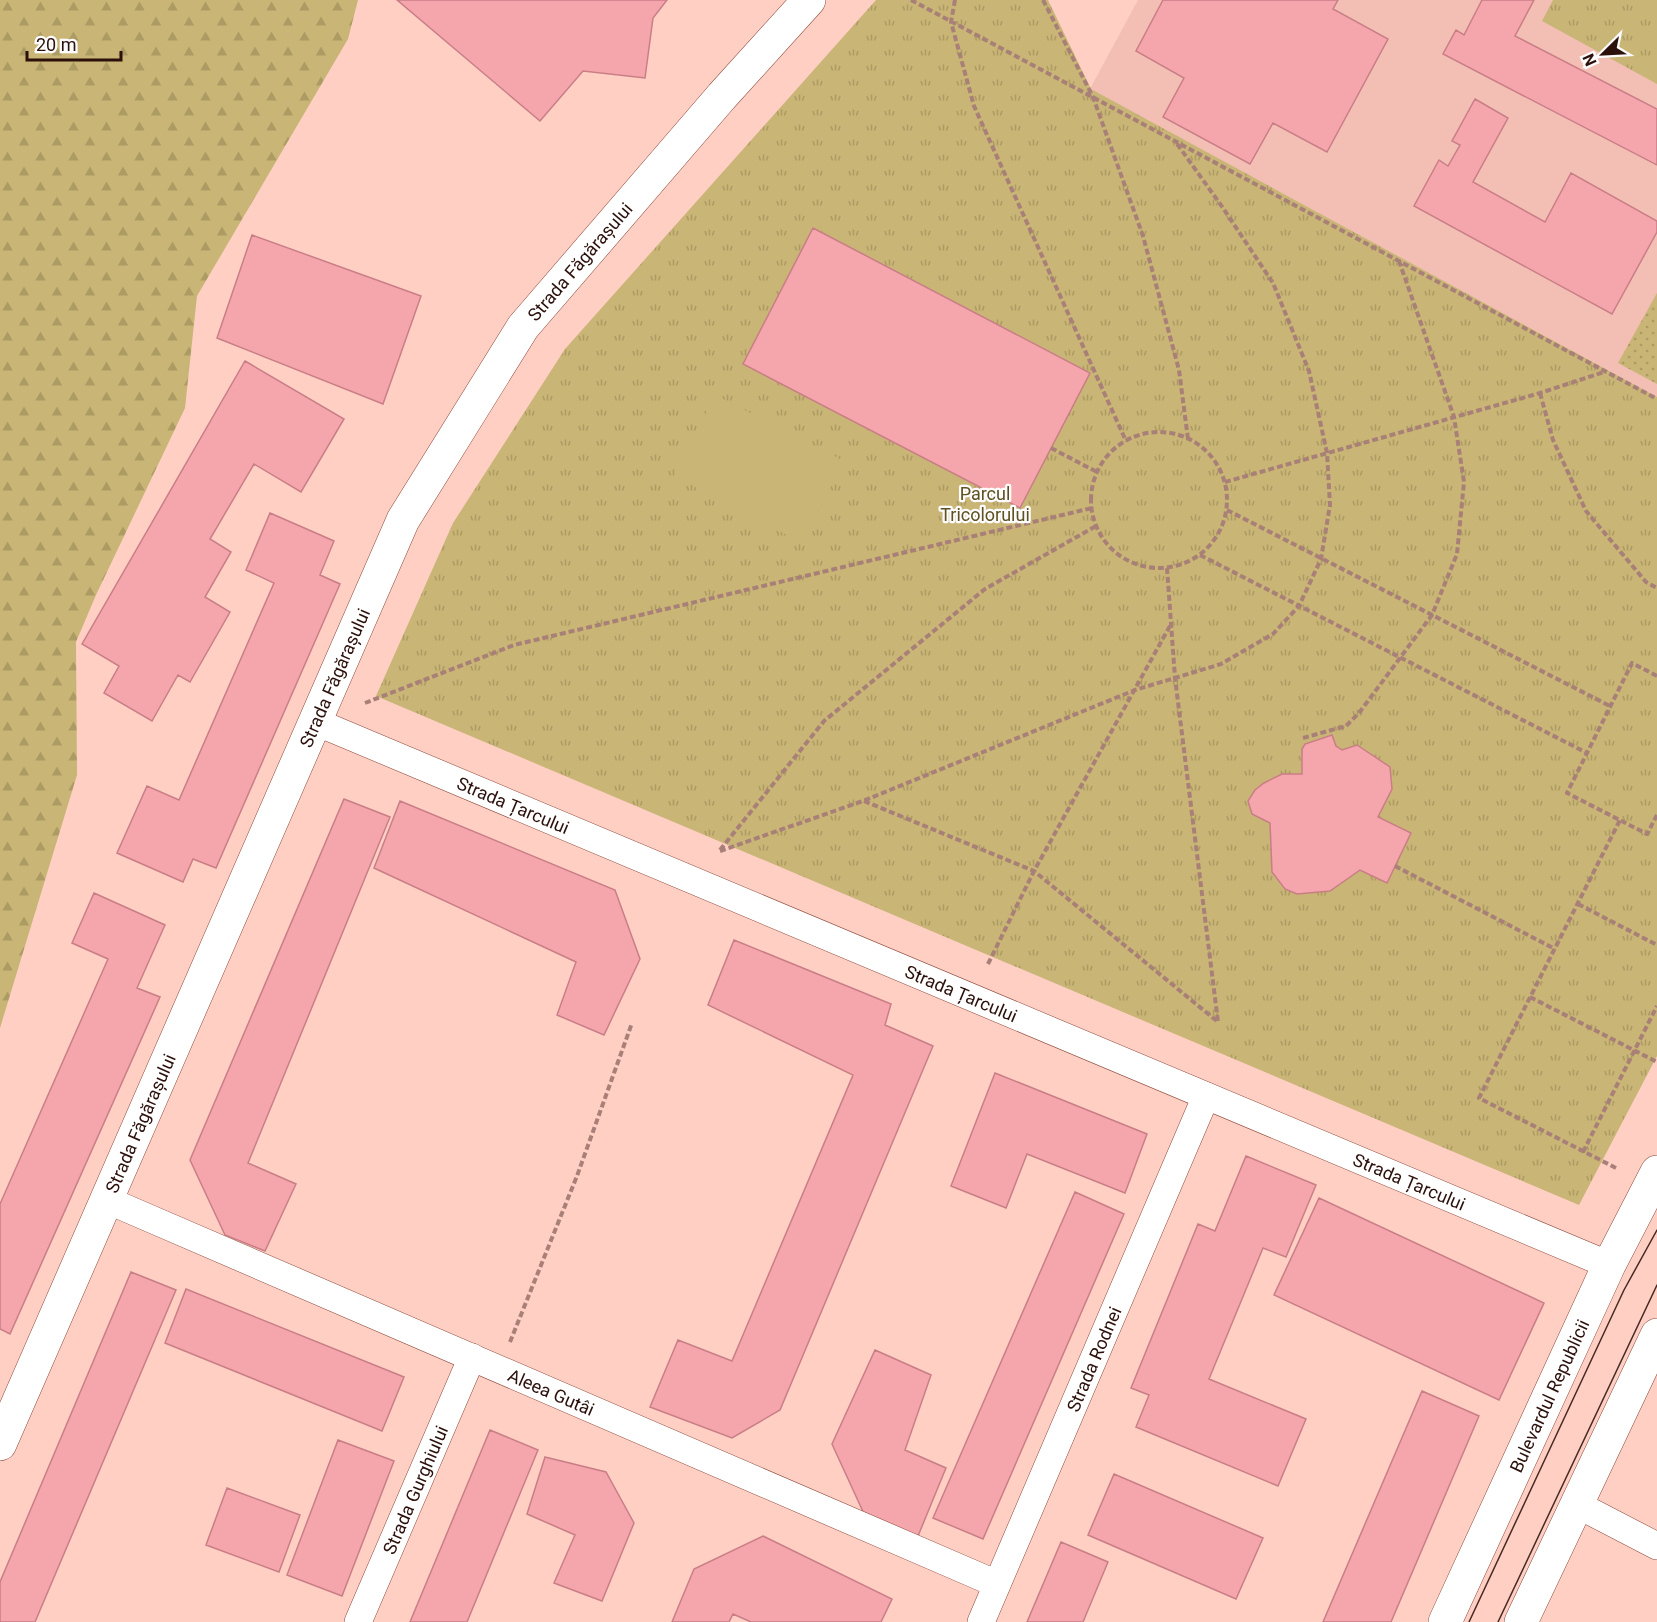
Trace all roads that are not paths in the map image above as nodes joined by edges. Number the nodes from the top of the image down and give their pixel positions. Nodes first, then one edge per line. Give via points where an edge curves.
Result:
1 (809, 0) edge
2 (316, 722) junction
3 (1206, 1096) junction
4 (1657, 1172) edge
5 (107, 1200) junction
6 (1608, 1265) junction
7 (1657, 1335) edge
8 (472, 1357) junction
9 (0, 1444) edge
10 (1576, 1504) junction
11 (1657, 1546) edge
12 (997, 1584) junction
13 (358, 1622) edge
14 (981, 1622) edge
15 (1445, 1622) edge
16 (1521, 1622) edge

1 - 2 street, Strada Făgărașului via 523,327 403,520
2 - 3 street, Strada Țarcului
2 - 5 street, Strada Făgărașului
3 - 6 street, Strada Țarcului
3 - 12 street, Strada Rodnei
4 - 6 street, Bulevardul Republicii
5 - 8 street, Aleea Gutâi
5 - 9 street, Strada Făgărașului
6 - 15 street, Bulevardul Republicii
7 - 10 street
8 - 12 street, Aleea Gutâi
8 - 13 street, Strada Gurghiului
10 - 11 street
10 - 16 street
12 - 14 street, Strada Rodnei

